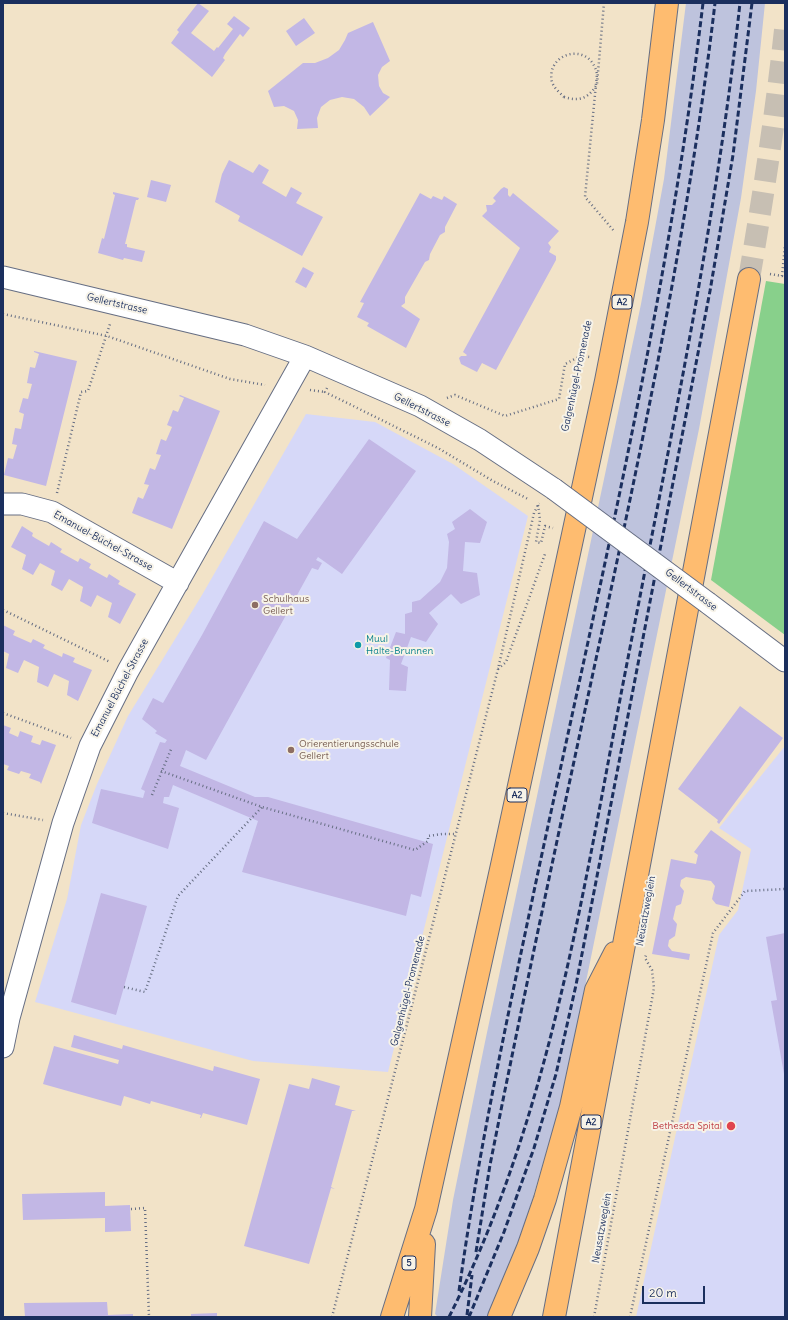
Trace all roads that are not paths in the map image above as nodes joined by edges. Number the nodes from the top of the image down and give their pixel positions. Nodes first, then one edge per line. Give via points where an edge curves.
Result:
1 (654, 3) edge
2 (667, 3) edge
3 (654, 120) junction
4 (3, 277) edge
5 (749, 279) tunnel mouth
6 (305, 356) junction
7 (3, 504) edge
8 (178, 583) junction
9 (785, 660) edge
10 (628, 927) junction
11 (6, 1018) edge
12 (3, 1047) edge
13 (426, 1209) junction
14 (392, 1317) edge
15 (420, 1317) edge
16 (499, 1317) edge
17 (554, 1317) edge

1 - 3 highway
2 - 3 highway, A2
3 - 13 highway, A2 via 606,381
4 - 6 street, Gellertstrasse via 245,335
5 - 10 highway, A2
6 - 8 street, Emanuel Büchel-Strasse
6 - 9 street, Gellertstrasse, bridge via 420,406 480,440 552,487
7 - 8 street, Emanuel-Büchel-Strasse via 22,504 52,512
8 - 11 street, Emanuel Büchel-Strasse via 128,671 90,746 63,823
10 - 16 highway via 596,990 570,1107 545,1199
10 - 17 highway, A2
11 - 12 street, Emanuel Büchel-Strasse
13 - 14 highway, 5
13 - 15 highway, A2

